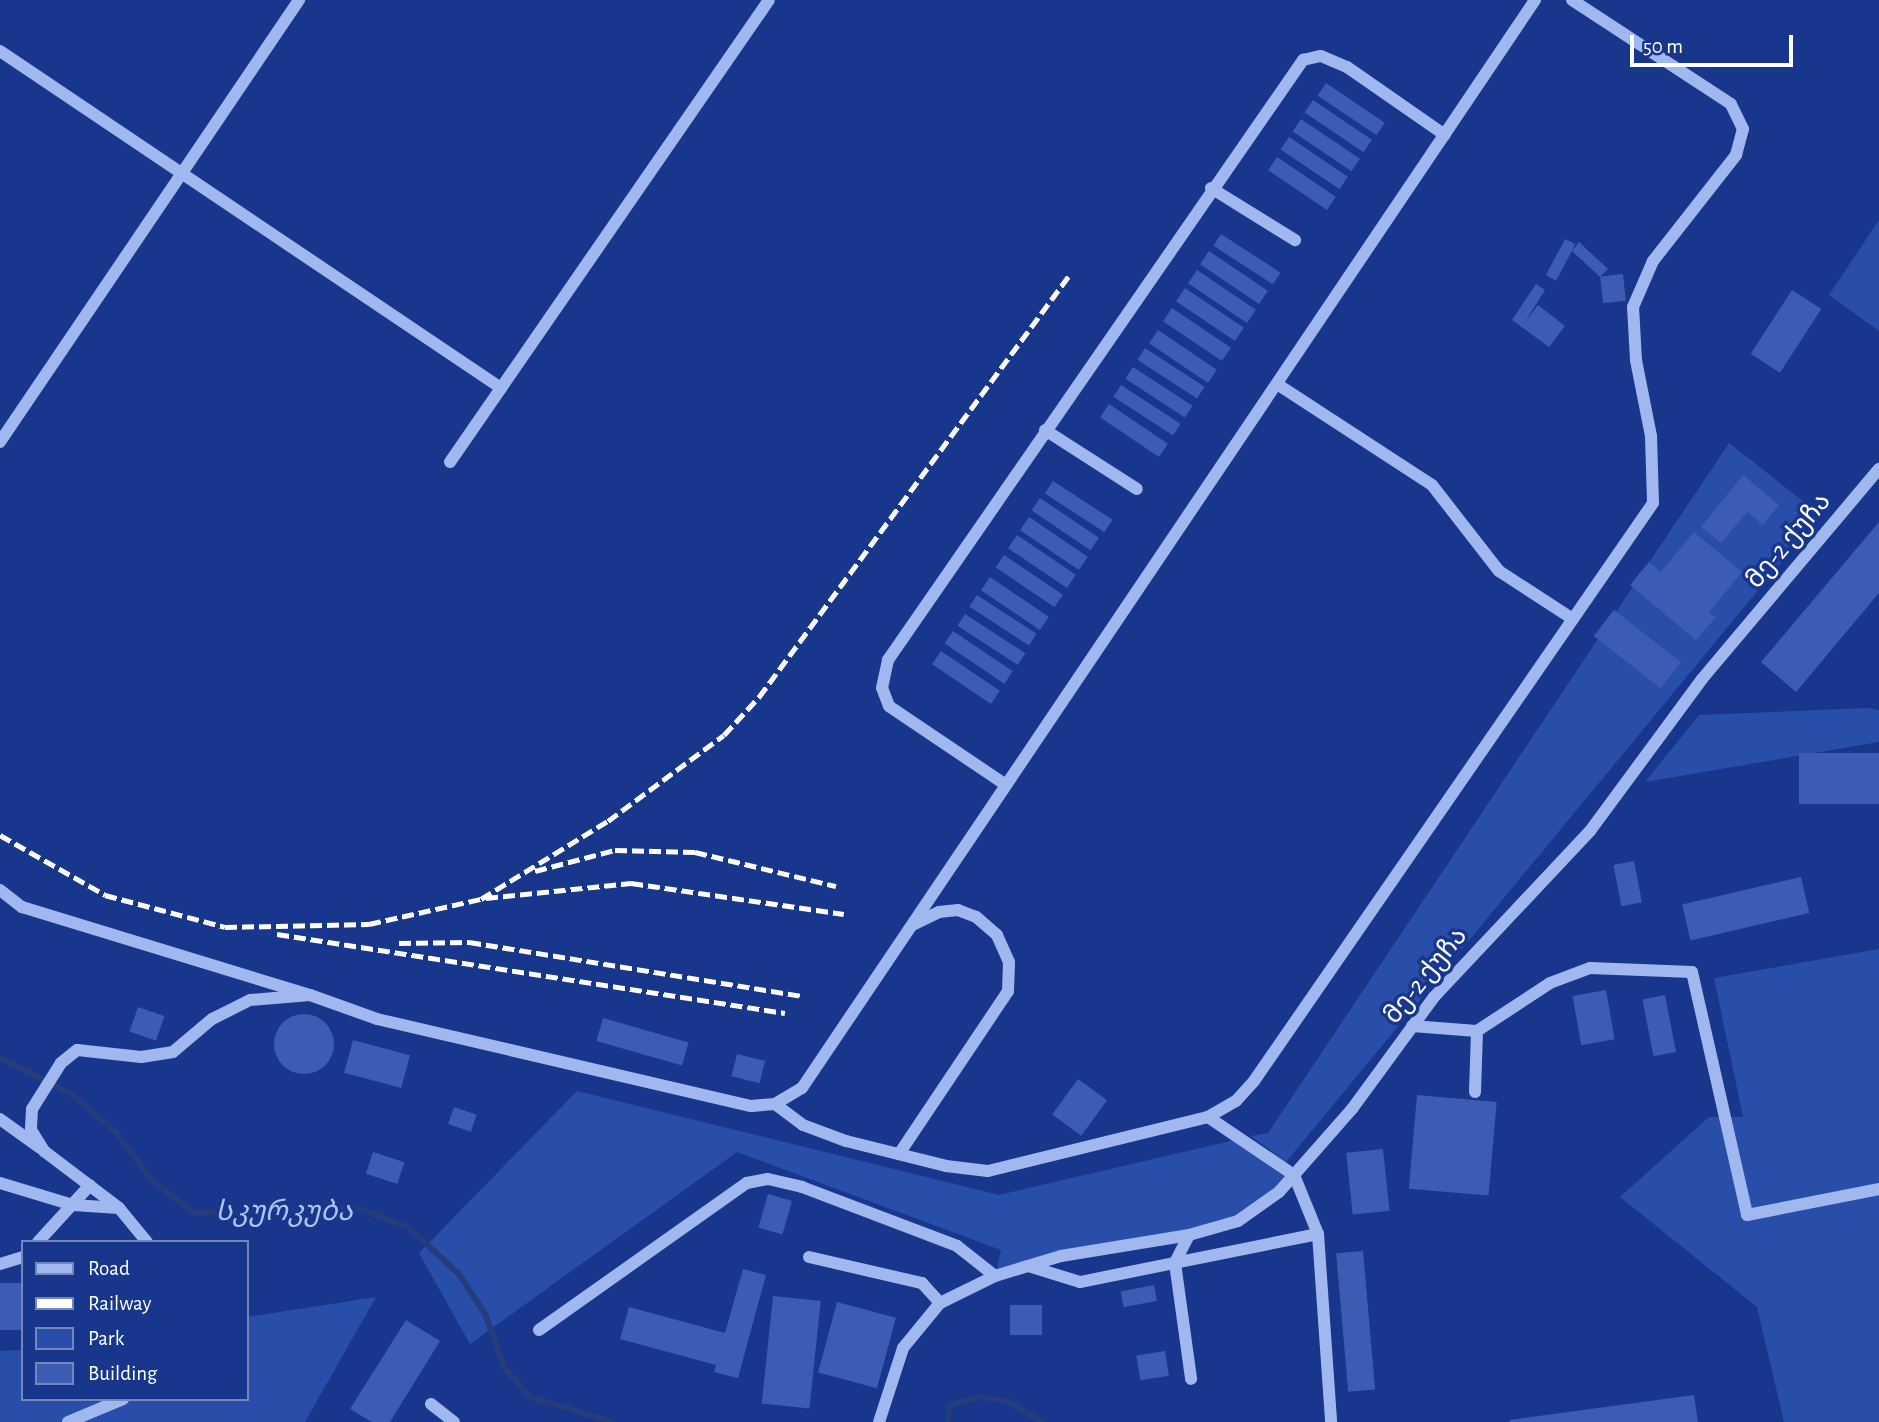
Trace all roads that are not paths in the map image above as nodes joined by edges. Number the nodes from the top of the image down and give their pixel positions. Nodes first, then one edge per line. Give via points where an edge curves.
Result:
1 (299, 0) edge
2 (769, 0) edge
3 (1535, 0) edge
4 (1572, 0) edge
5 (0, 51) edge
6 (1445, 135) junction
7 (181, 174) junction
8 (1211, 188) junction
9 (1295, 240) dead end
10 (1276, 384) junction
11 (501, 388) junction
12 (1045, 430) junction
13 (0, 442) edge
14 (450, 462) dead end
15 (1879, 469) edge
16 (1137, 489) dead end
17 (1573, 618) junction
18 (1006, 785) junction
19 (0, 890) edge
20 (911, 926) junction
21 (310, 995) junction
22 (1412, 1026) junction
23 (1477, 1031) junction
24 (1475, 1092) dead end
25 (775, 1104) junction
26 (1208, 1117) junction
27 (0, 1119) edge
28 (44, 1151) junction
29 (899, 1154) junction
30 (1294, 1175) junction
31 (0, 1183) edge
32 (90, 1185) junction
33 (1879, 1189) edge
34 (73, 1205) junction
35 (119, 1208) junction
36 (1318, 1234) junction
37 (1189, 1235) junction
38 (40, 1240) edge
39 (145, 1240) edge
40 (809, 1257) dead end
41 (21, 1258) edge
42 (1175, 1263) junction
43 (0, 1264) edge
44 (1028, 1266) junction
45 (995, 1276) junction
46 (940, 1303) junction
47 (539, 1330) dead end
48 (1191, 1379) dead end
49 (118, 1401) edge
50 (431, 1404) dead end
51 (68, 1422) edge
52 (454, 1422) edge
53 (879, 1422) edge
54 (1331, 1422) edge

1 - 7 street
2 - 11 street
3 - 6 street
4 - 17 street via 1731,104 1742,128 1736,155 1653,261 1633,307 1636,360 1651,436 1653,503
5 - 7 street
6 - 8 street via 1347,67 1321,56 1303,60
6 - 10 street
7 - 11 street
7 - 13 street
8 - 9 street
8 - 12 street
10 - 17 street via 1432,485 1499,570
10 - 18 street
11 - 14 street
12 - 16 street
12 - 18 street via 888,660 881,688 888,706
15 - 22 street, მე-2 ქუჩა via 1702,679 1590,831 1504,919
17 - 26 street via 1254,1081 1236,1101
18 - 20 street
19 - 21 street via 22,907
20 - 25 street via 802,1088
20 - 29 street via 939,912 958,910 976,917 998,935 1009,962 1008,991
21 - 25 street via 377,1018 751,1107
21 - 28 street via 250,1000 212,1019 173,1052 141,1057 77,1050 61,1063 32,1108 32,1130
22 - 23 street
22 - 30 street, მე-2 ქუჩა via 1352,1109
23 - 24 street
23 - 33 street via 1550,983 1590,968 1692,972 1747,1215
25 - 29 street via 803,1125
26 - 29 street via 988,1171
26 - 30 street
27 - 28 street
28 - 32 street
30 - 36 street
30 - 37 street, მე-2 ქუჩა via 1255,1212
31 - 34 street
32 - 34 street
32 - 35 street
34 - 35 street
34 - 38 street
35 - 39 street
36 - 42 street
36 - 54 street
37 - 42 street
37 - 44 street, მე-2 ქუჩა
40 - 46 street via 922,1283
41 - 43 street
42 - 44 street via 1080,1282
42 - 48 street
44 - 45 street, მე-2 ქუჩა
45 - 46 street, მე-2 ქუჩა
45 - 47 street via 957,1246 802,1187 768,1179 747,1183
46 - 53 street, მე-2 ქუჩა via 903,1348
49 - 51 street
50 - 52 street

